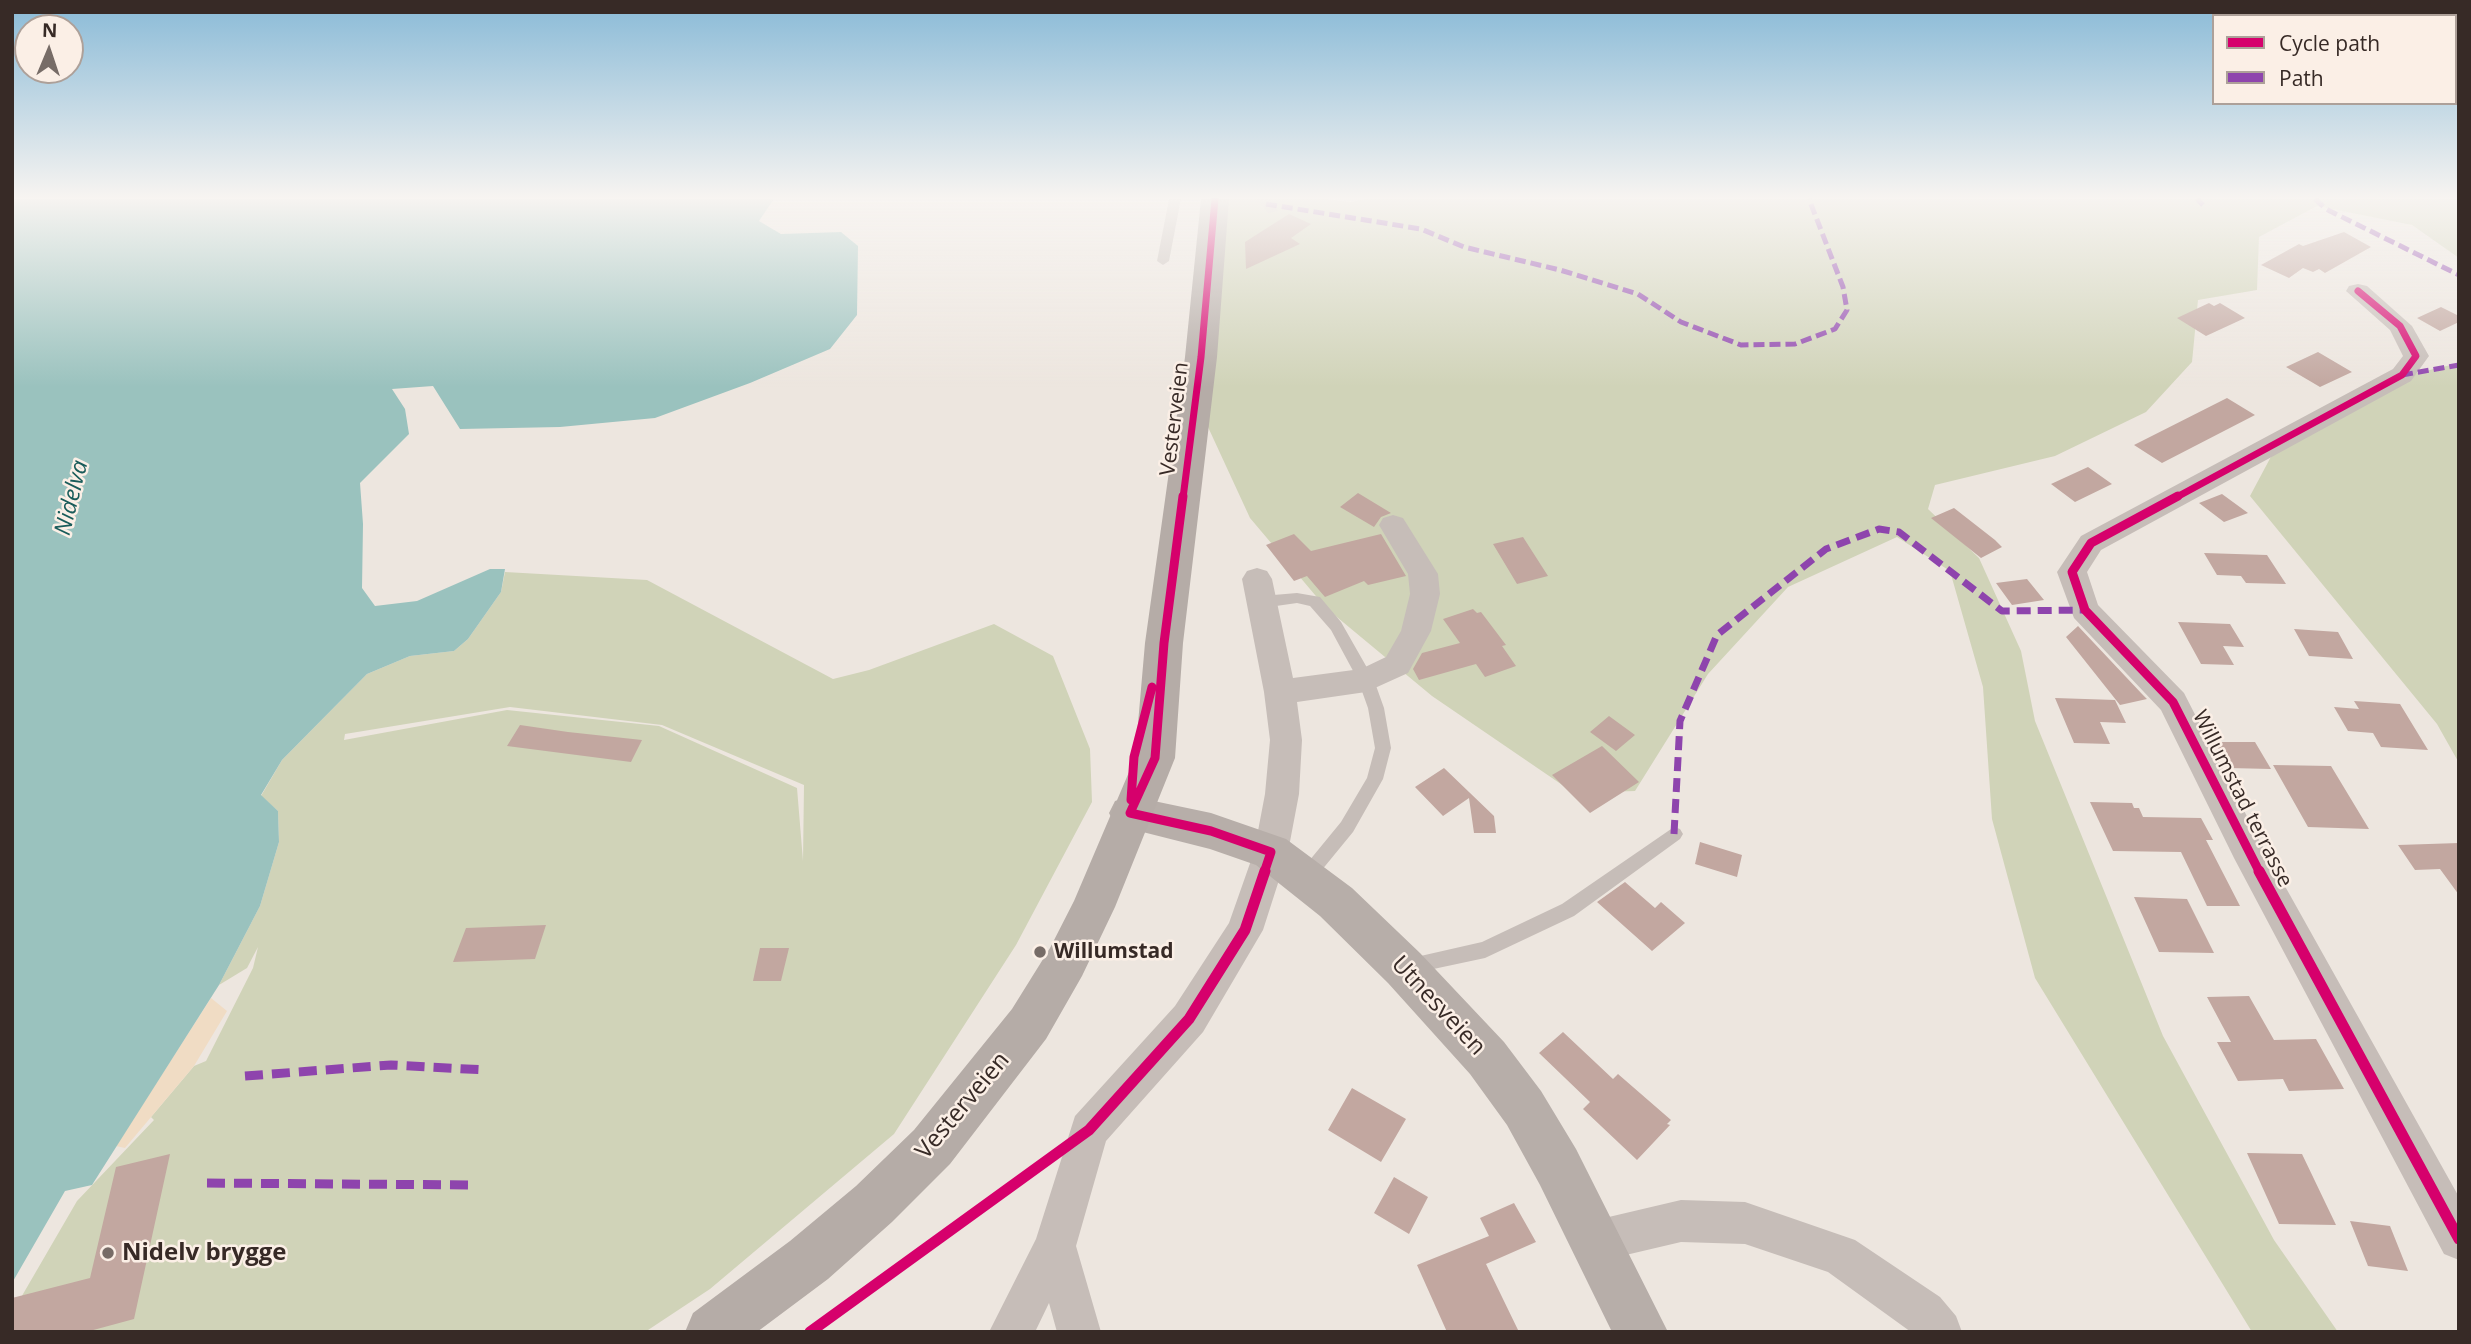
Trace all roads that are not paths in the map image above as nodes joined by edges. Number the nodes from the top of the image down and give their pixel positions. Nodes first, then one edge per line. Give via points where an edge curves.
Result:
1 (1209, 262) edge
2 (2358, 291) dead end
3 (1393, 525) dead end
4 (1260, 590) joint
5 (1366, 680) junction
6 (1280, 692) junction
7 (1130, 813) junction
8 (1674, 834) dead end
9 (1288, 864) junction
10 (1404, 968) junction
11 (2459, 1239) edge
12 (1596, 1241) junction
13 (1055, 1246) junction
14 (1631, 1327) edge
15 (712, 1332) edge
16 (1011, 1332) edge
17 (1079, 1332) edge
18 (1940, 1332) edge

1 - 7 main road, Vesterveien via 1164,643 1155,758
2 - 11 street, Willumstad terrasse via 2400,326 2416,356 2402,374 2091,543 2072,572 2085,610 2173,702 2246,848
3 - 5 street via 1423,574 1425,594 1416,631 1397,664
4 - 5 lane via 1314,601 1336,626
4 - 6 street
5 - 6 street
5 - 9 lane via 1383,748 1375,779 1347,827
6 - 9 street via 1286,740 1282,794
7 - 9 main road, Utnesveien via 1211,831
7 - 15 main road, Vesterveien via 1066,962 1029,1024 983,1085 932,1147 874,1204 809,1260
8 - 10 lane via 1568,910 1485,950
9 - 10 main road, Utnesveien
9 - 13 street via 1189,1019 1089,1130
10 - 12 main road, Utnesveien via 1487,1058 1524,1108
12 - 14 main road, Utnesveien
12 - 18 street via 1681,1221 1745,1223 1840,1255 1924,1313
13 - 16 street
13 - 17 street

